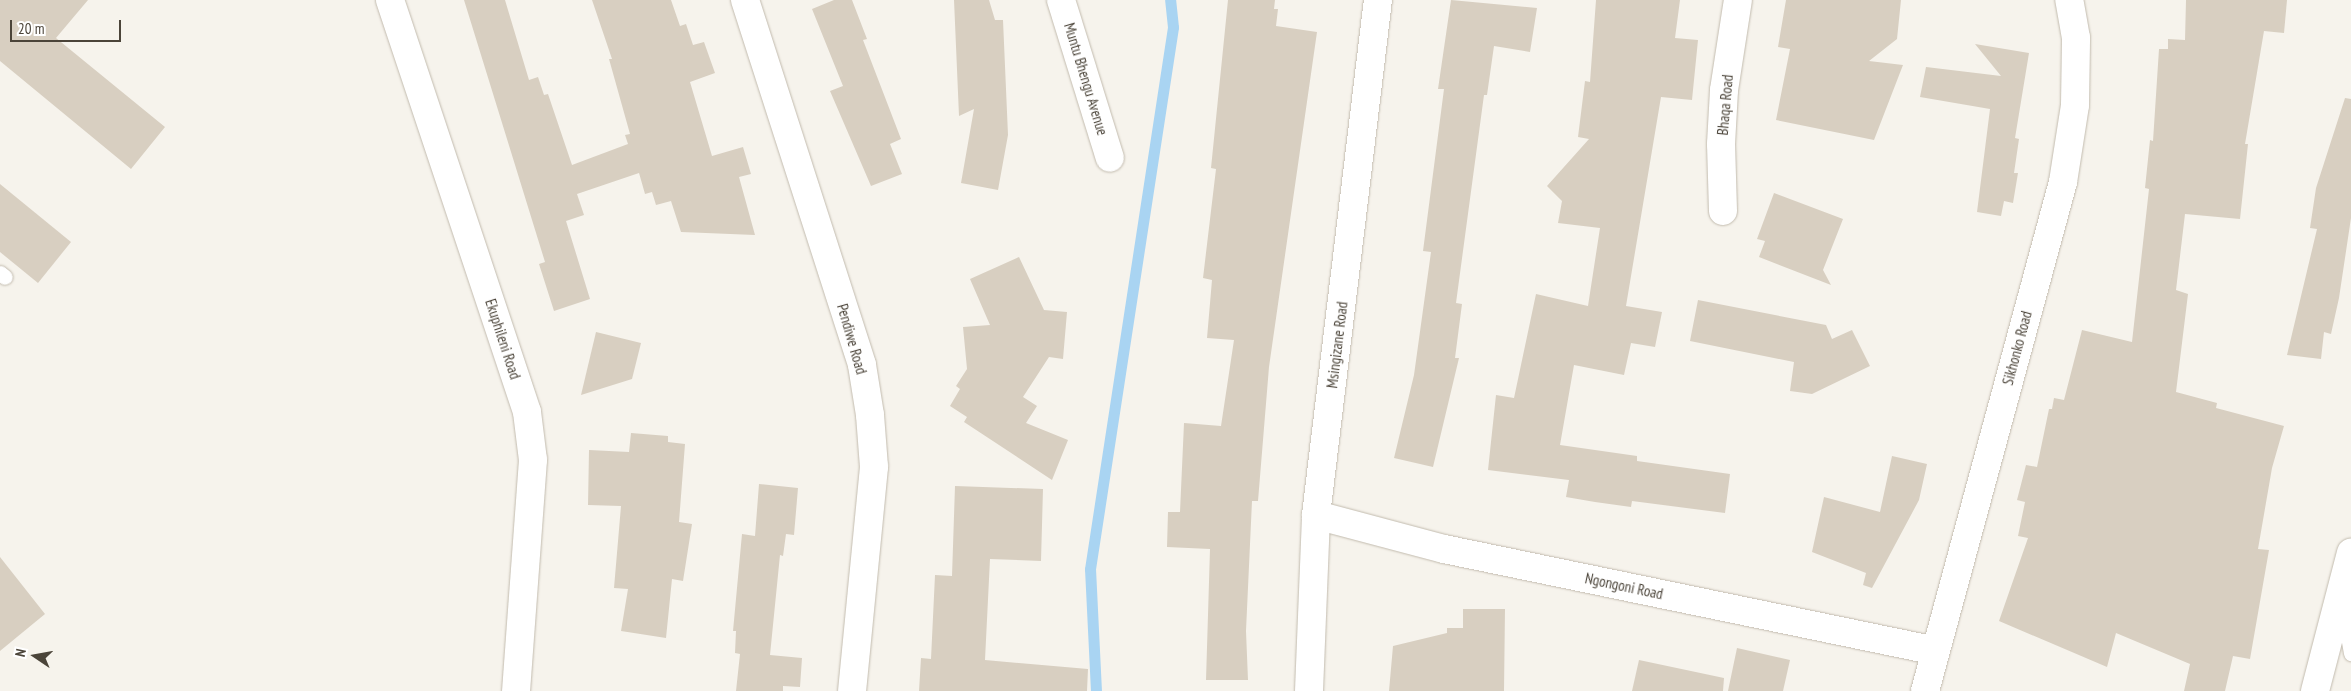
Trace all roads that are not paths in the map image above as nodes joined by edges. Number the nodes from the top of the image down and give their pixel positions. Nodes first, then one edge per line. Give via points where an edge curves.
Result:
1 (390, 0) edge
2 (745, 0) edge
3 (1061, 0) edge
4 (1378, 0) edge
5 (1738, 0) edge
6 (2069, 0) edge
7 (1110, 158) dead end
8 (1724, 211) dead end
9 (1316, 515) junction
10 (2351, 552) edge
11 (2340, 594) junction
12 (1934, 650) junction
13 (2351, 653) edge
14 (516, 691) edge
15 (852, 691) edge
16 (1309, 691) edge
17 (1925, 691) edge
18 (2315, 691) edge

1 - 14 street, Ekuphileni Road via 527,412 534,460
2 - 15 street, Pendiwe Road via 862,365 870,415 874,467
3 - 7 street, Muntu Bhengu Avenue
4 - 9 street, Msingizane Road
5 - 8 street, Bhaqa Road via 1721,144
6 - 12 street, Sikhonko Road via 2076,38 2075,104 2063,182
9 - 12 street, Ngongoni Road via 1444,549
9 - 16 street, Msingizane Road
10 - 11 street
11 - 13 lane
11 - 18 street
12 - 17 street, Sikhonko Road

